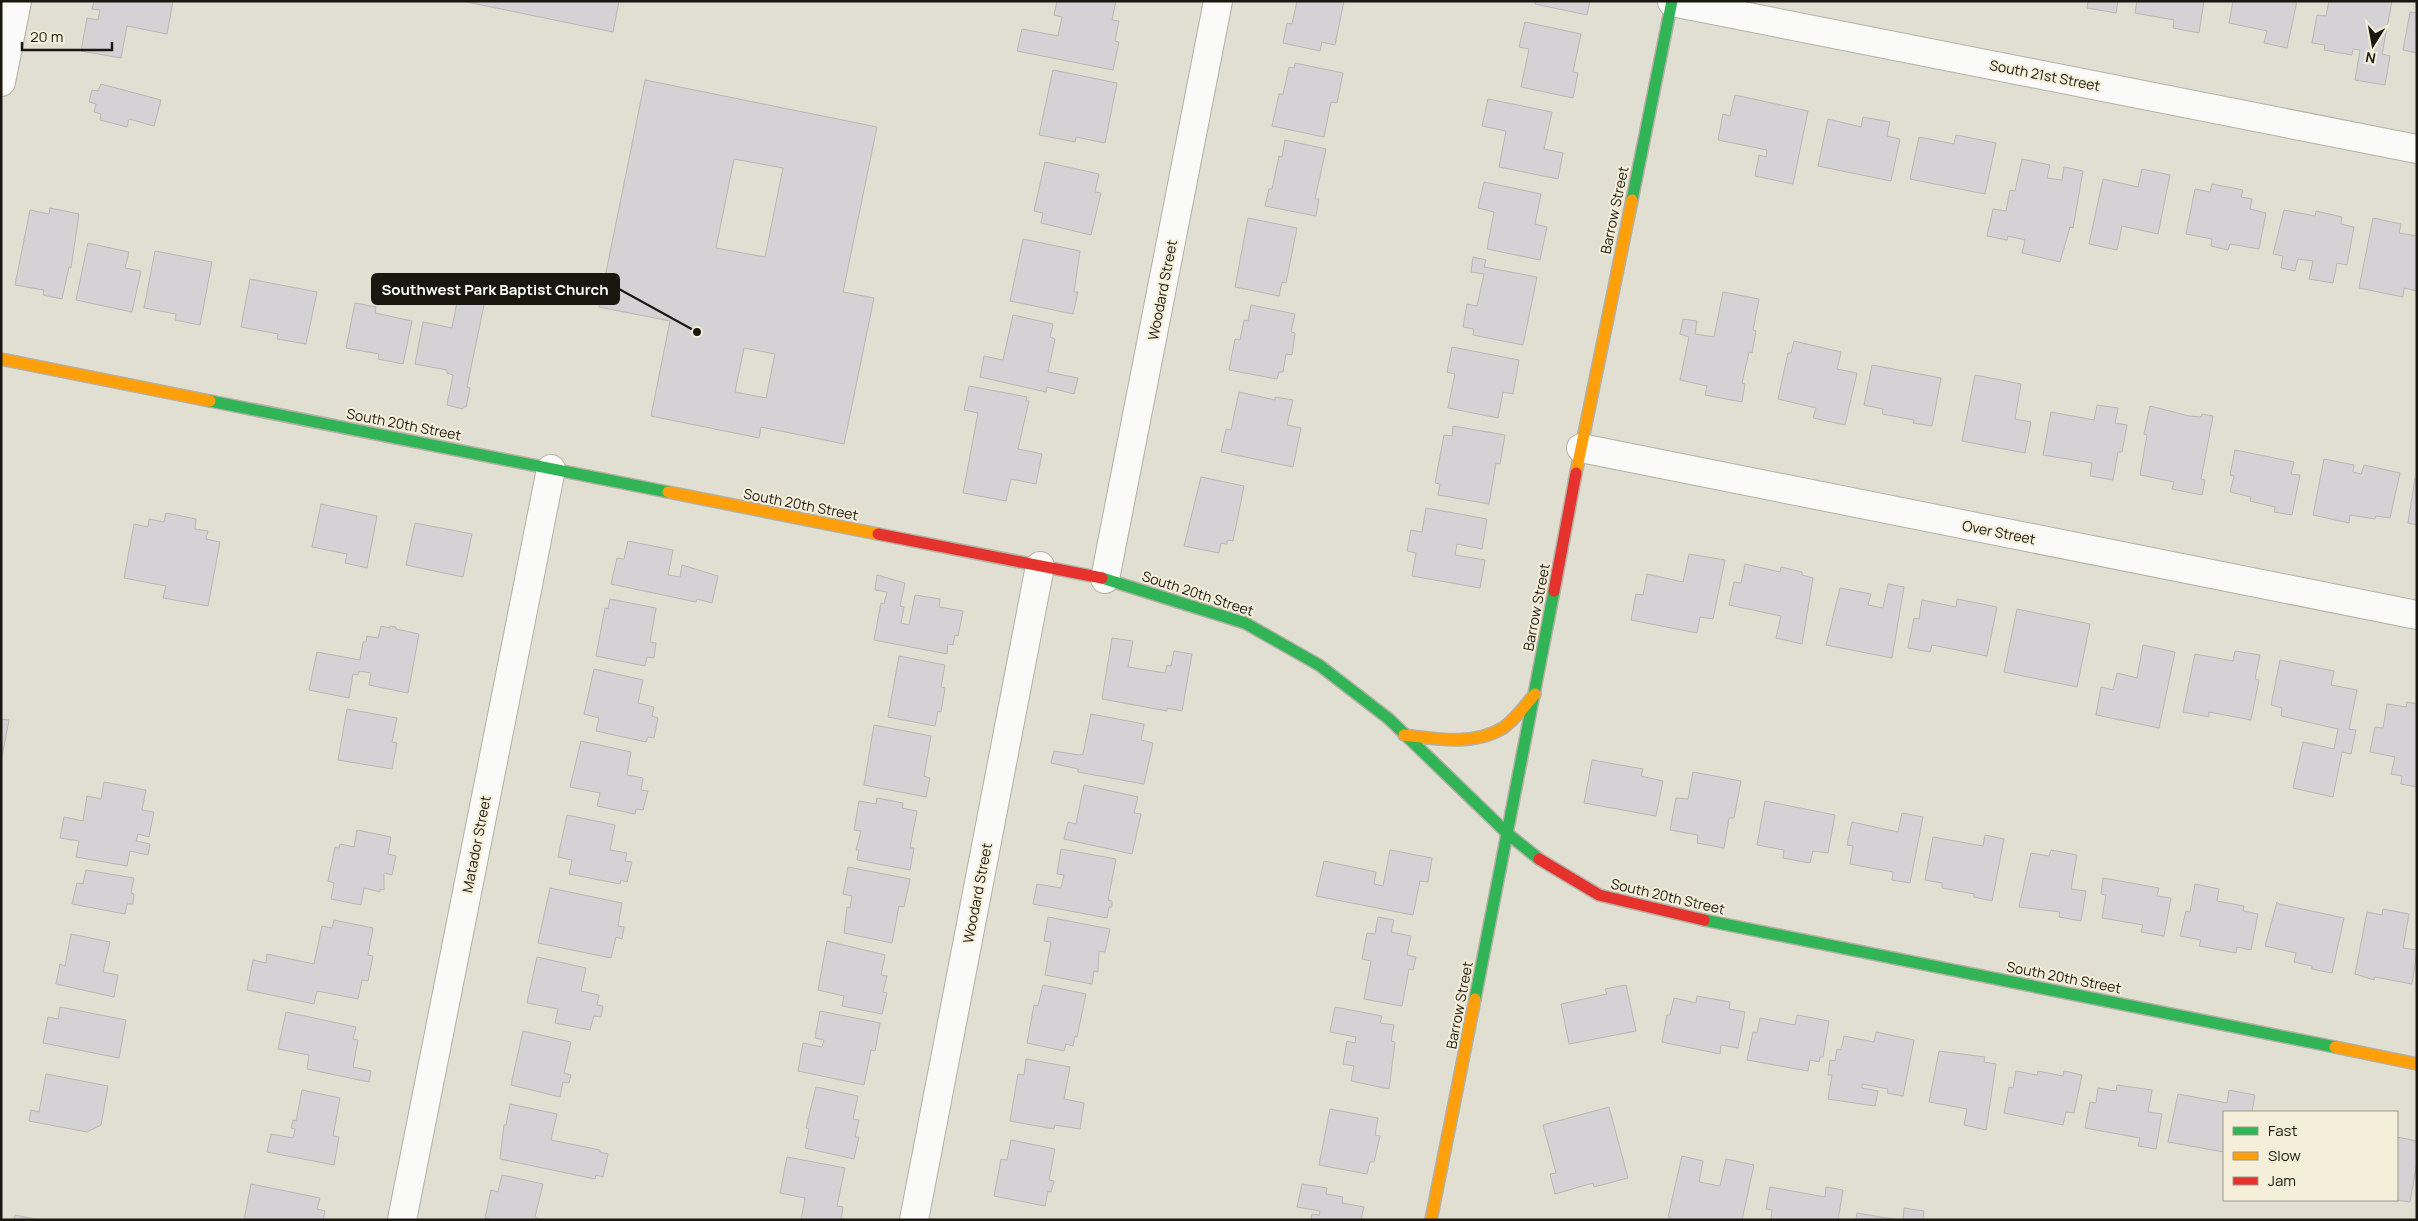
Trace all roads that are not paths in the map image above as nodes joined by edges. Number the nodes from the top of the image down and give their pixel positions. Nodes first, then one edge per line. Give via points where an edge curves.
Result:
1 (17, 1) edge
2 (1218, 1) edge
3 (1672, 1) edge
4 (1, 82) edge
5 (2417, 149) edge
6 (1, 359) edge
7 (1581, 448) junction
8 (551, 469) junction
9 (1040, 566) junction
10 (1105, 579) junction
11 (2417, 615) edge
12 (1535, 694) junction
13 (1404, 734) junction
14 (1508, 834) junction
15 (2417, 1064) edge
16 (402, 1220) edge
17 (914, 1220) edge
18 (1431, 1220) edge

1 - 4 street
2 - 10 street, Woodard Street
3 - 5 street, South 21st Street
3 - 7 street, Barrow Street
6 - 8 street, South 20th Street
7 - 11 street, Over Street
7 - 12 street, Barrow Street
8 - 9 street, South 20th Street
8 - 16 street, Matador Street
9 - 10 street, South 20th Street
9 - 17 street, Woodard Street
10 - 13 street, South 20th Street via 1245,623 1319,665
12 - 13 street via 1504,727 1485,736 1464,740
12 - 14 street, Barrow Street
13 - 14 street, South 20th Street
14 - 15 street, South 20th Street via 1546,864 1599,895 1656,910
14 - 18 street, Barrow Street

